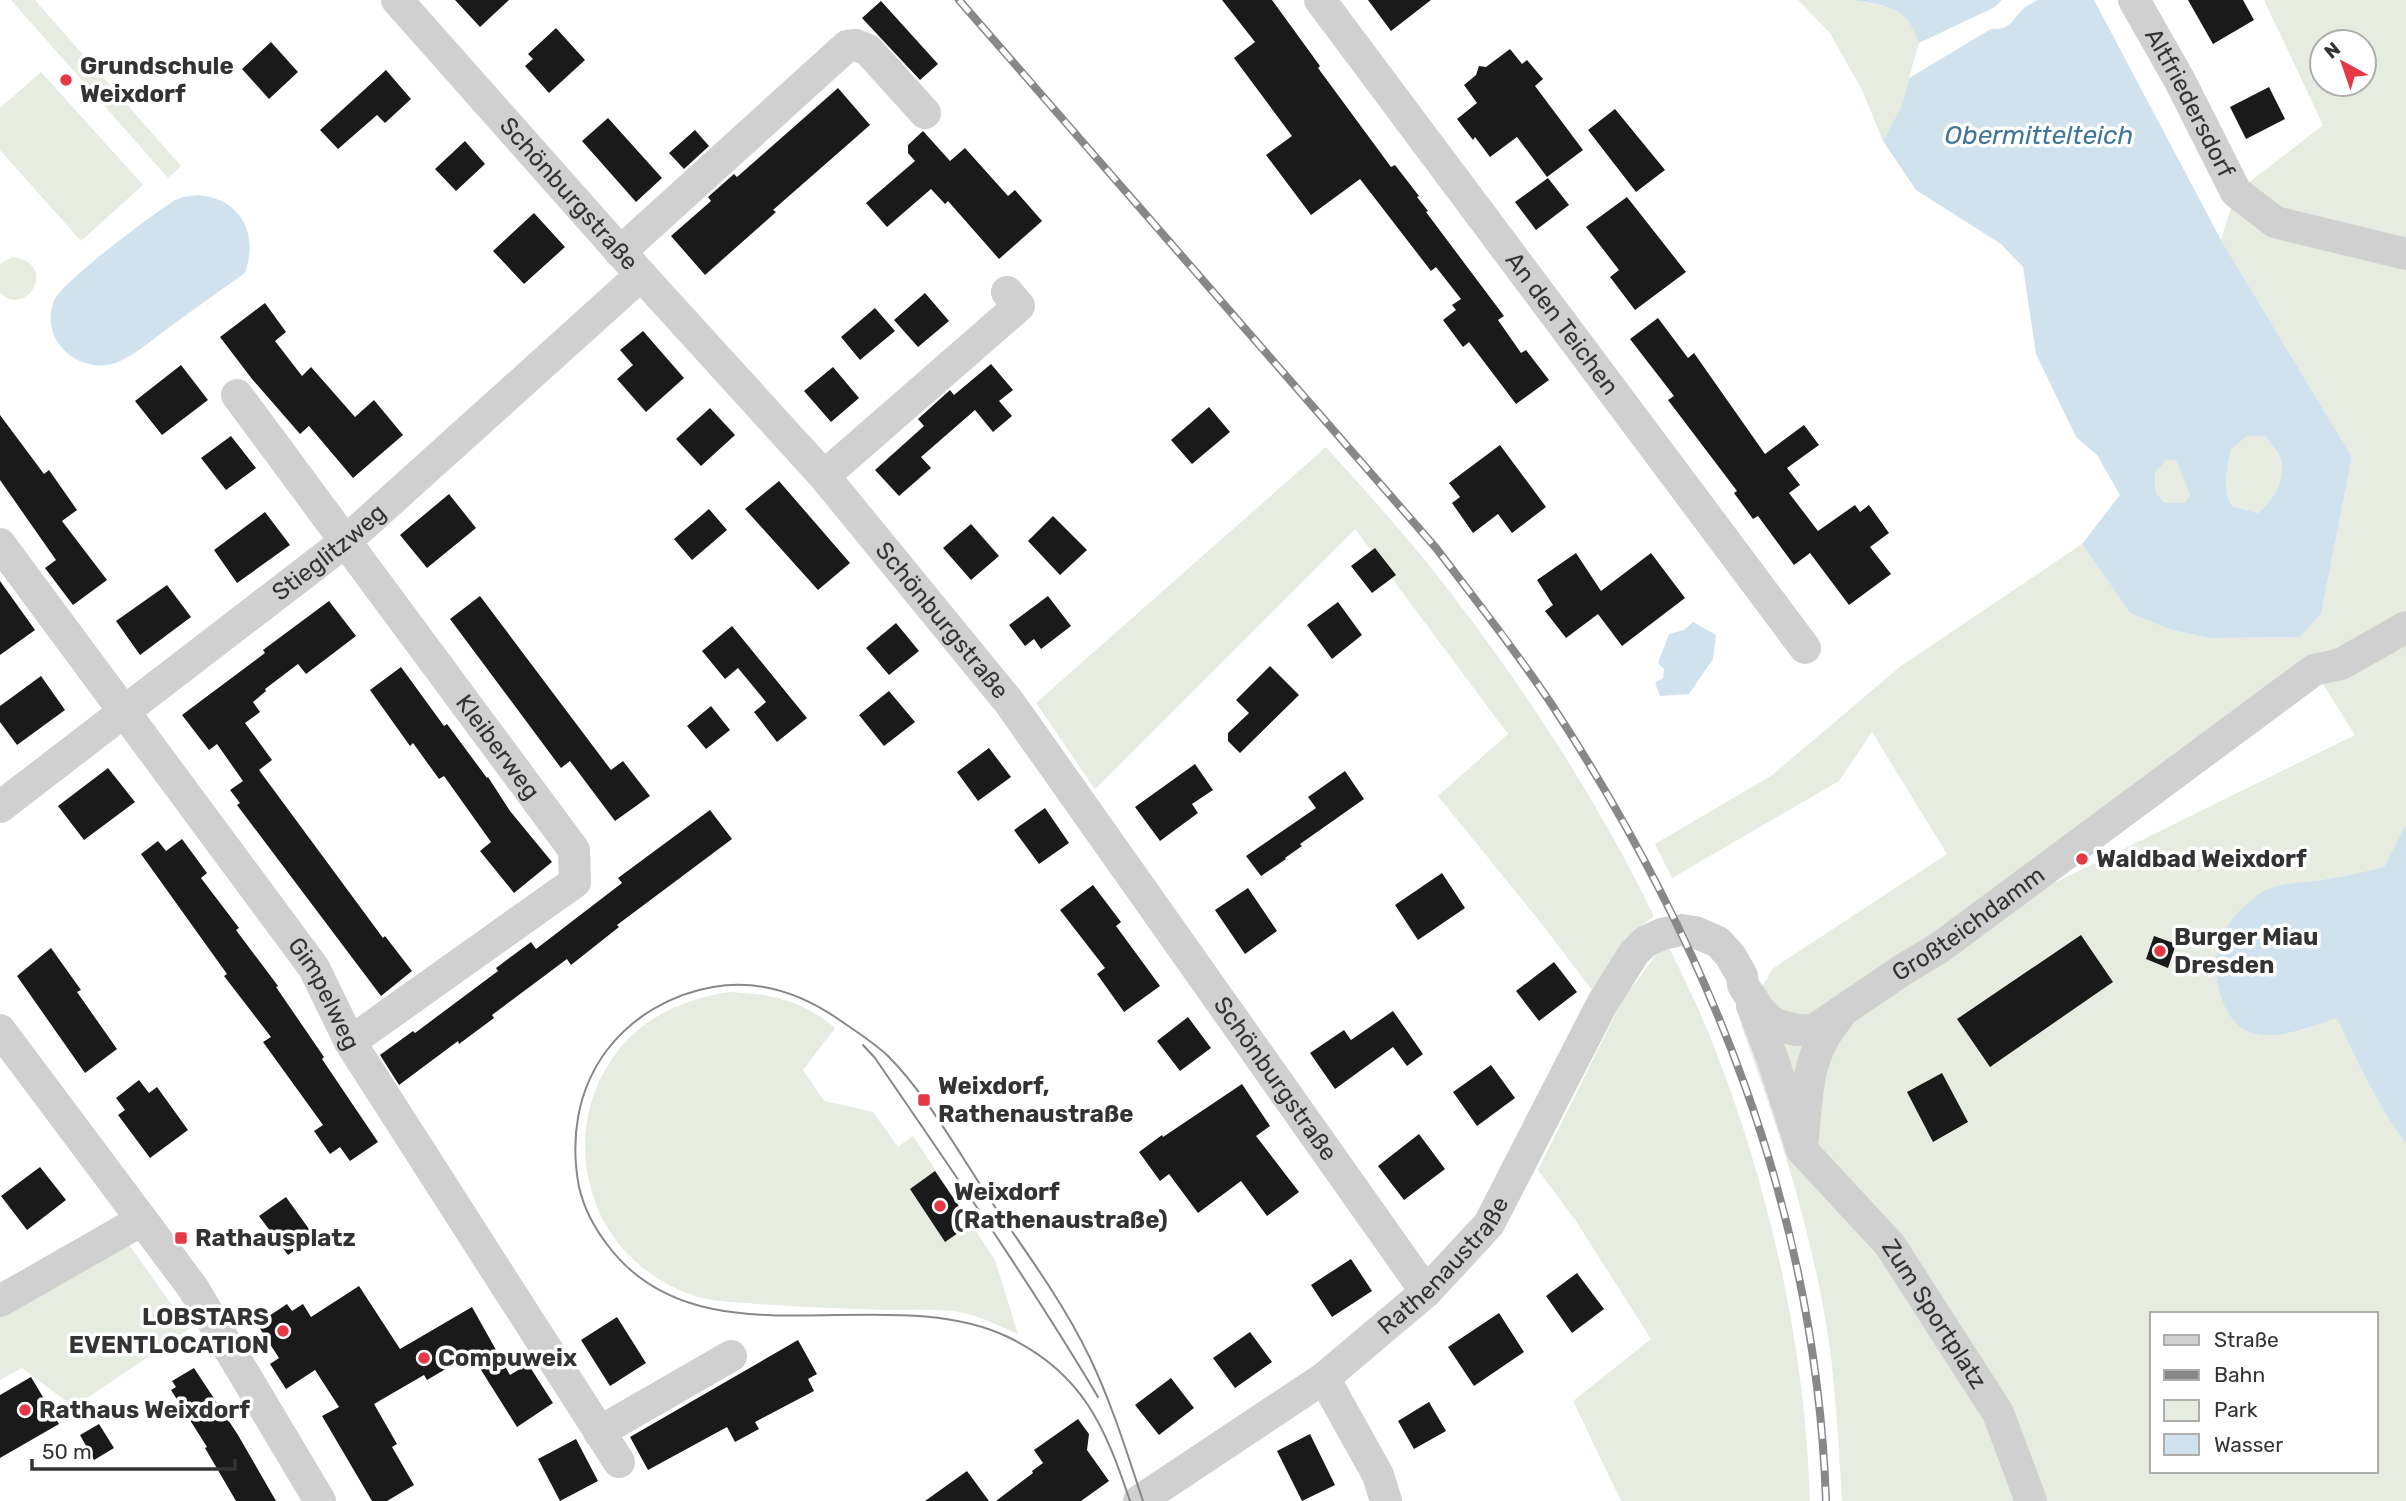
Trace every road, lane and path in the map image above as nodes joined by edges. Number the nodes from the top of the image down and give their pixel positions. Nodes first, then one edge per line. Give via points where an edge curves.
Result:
1 (397, 0) edge
2 (1320, 0) edge
3 (2134, 0) edge
4 (925, 113) dead end
5 (2406, 254) edge
6 (631, 264) junction
7 (1007, 292) dead end
8 (237, 395) dead end
9 (824, 476) junction
10 (346, 541) junction
11 (0, 544) edge
12 (2406, 627) edge
13 (1805, 648) dead end
14 (125, 713) junction
15 (0, 807) edge
16 (1645, 942) joint
17 (1743, 985) junction
18 (1843, 1012) junction
19 (0, 1030) edge
20 (350, 1042) junction
21 (1802, 1150) junction
22 (142, 1220) junction
23 (1426, 1292) junction
24 (0, 1301) edge
25 (731, 1356) dead end
26 (1324, 1378) junction
27 (599, 1432) junction
28 (619, 1462) dead end
29 (320, 1501) edge
30 (1139, 1501) edge
31 (1387, 1501) edge
32 (2031, 1501) edge

1 - 6 street, Schönburgstraße
2 - 13 street, An den Teichen
3 - 5 street, Altfriedersdorf via 2236,192 2275,222
4 - 6 street, Stieglitzweg via 868,50 847,47
6 - 9 street, Schönburgstraße
6 - 10 street, Stieglitzweg
7 - 9 street via 1019,306
8 - 10 street, Kleiberweg
9 - 23 street, Schönburgstraße via 1009,702
10 - 14 street, Stieglitzweg
10 - 20 street, Kleiberweg via 574,850 575,882
11 - 14 street, Gimpelweg
12 - 18 street, Großteichdamm via 2341,664 2314,670 1939,948
14 - 15 street, Stieglitzweg
14 - 20 street, Gimpelweg via 314,968
16 - 17 street, Großteichdamm via 1681,930 1707,936 1730,955
16 - 23 street, Rathenaustraße via 1602,1004 1489,1224
17 - 18 street, Großteichdamm via 1774,1024 1796,1030 1814,1030
17 - 21 street, Zum Sportplatz
18 - 21 street via 1825,1032 1813,1059
19 - 22 street
20 - 27 street, Gimpelweg
21 - 32 street, Zum Sportplatz via 1890,1245 1998,1413
22 - 24 street
22 - 29 street via 193,1288
23 - 26 street, Rathenaustraße
25 - 27 street
26 - 30 street, Rathenaustraße
26 - 31 street via 1378,1475
27 - 28 street, Gimpelweg

